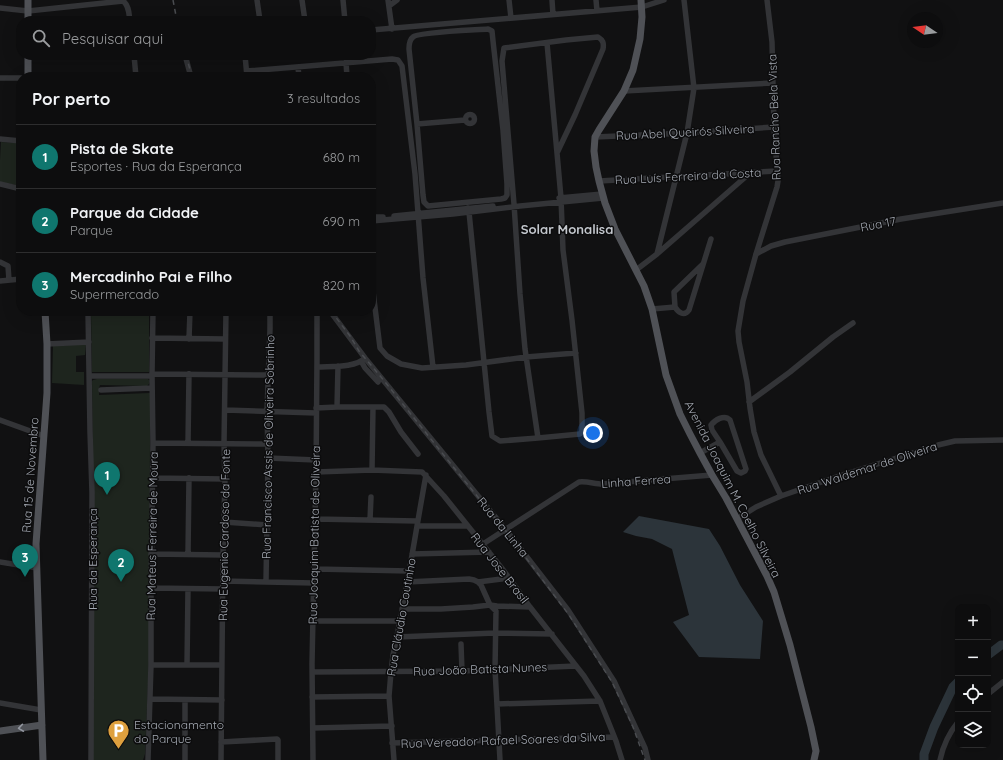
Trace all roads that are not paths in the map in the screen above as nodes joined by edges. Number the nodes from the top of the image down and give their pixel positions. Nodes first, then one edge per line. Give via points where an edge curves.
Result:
1 (28, 0) edge
2 (257, 0) edge
3 (302, 0) edge
4 (343, 0) edge
5 (397, 0) edge
6 (509, 0) edge
7 (552, 0) edge
8 (596, 0) edge
9 (664, 0) edge
10 (684, 0) edge
11 (767, 0) edge
12 (389, 3) edge
13 (641, 4) edge
14 (0, 8) edge
15 (28, 11) junction
16 (597, 11) junction
17 (553, 15) junction
18 (28, 16) edge
19 (129, 16) edge
20 (259, 16) edge
21 (304, 16) edge
22 (345, 16) edge
23 (511, 18) junction
24 (458, 22) junction
25 (392, 29) junction
26 (376, 30) edge
27 (459, 31) junction
28 (547, 43) junction
29 (28, 60) edge
30 (134, 60) edge
31 (186, 60) edge
32 (246, 60) edge
33 (346, 62) junction
34 (298, 67) junction
35 (28, 72) edge
36 (136, 72) edge
37 (190, 72) edge
38 (247, 72) edge
39 (262, 72) edge
40 (298, 72) edge
41 (347, 72) edge
42 (0, 78) edge
43 (16, 78) edge
44 (772, 83) junction
45 (694, 88) junction
46 (624, 91) junction
47 (465, 120) dead end
48 (417, 124) junction
49 (774, 127) junction
50 (687, 133) junction
51 (596, 137) junction
52 (0, 138) edge
53 (16, 140) edge
54 (557, 153) junction
55 (777, 171) junction
56 (750, 173) junction
57 (676, 176) junction
58 (599, 181) junction
59 (0, 184) edge
60 (16, 188) edge
61 (603, 196) junction
62 (561, 200) junction
63 (1003, 203) edge
64 (514, 205) junction
65 (469, 210) junction
66 (418, 215) junction
67 (376, 217) edge
68 (376, 220) edge
69 (711, 239) dead end
70 (657, 254) junction
71 (756, 254) junction
72 (0, 262) edge
73 (703, 264) junction
74 (636, 270) junction
75 (16, 279) edge
76 (9, 280) junction
77 (0, 281) edge
78 (675, 307) junction
79 (652, 310) junction
80 (376, 315) edge
81 (45, 316) edge
82 (88, 316) edge
83 (153, 316) edge
84 (190, 316) edge
85 (226, 316) edge
86 (270, 316) edge
87 (317, 316) edge
88 (333, 316) edge
89 (853, 323) dead end
90 (152, 338) junction
91 (189, 339) junction
92 (225, 339) junction
93 (89, 342) junction
94 (47, 344) junction
95 (576, 353) junction
96 (526, 357) junction
97 (363, 360) junction
98 (484, 362) junction
99 (338, 366) junction
100 (317, 367) junction
101 (432, 367) junction
102 (189, 374) junction
103 (225, 374) junction
104 (152, 375) junction
105 (268, 375) junction
106 (90, 376) junction
107 (378, 382) dead end
108 (152, 388) junction
109 (101, 390) dead end
110 (749, 402) junction
111 (338, 406) junction
112 (373, 407) junction
113 (225, 410) junction
114 (316, 410) junction
115 (267, 411) junction
116 (0, 420) edge
117 (44, 436) junction
118 (538, 438) junction
119 (1003, 440) edge
120 (720, 442) junction
121 (153, 443) junction
122 (188, 443) junction
123 (224, 444) junction
124 (268, 444) junction
125 (700, 453) junction
126 (418, 454) dead end
127 (268, 458) junction
128 (316, 460) junction
129 (372, 470) junction
130 (316, 472) junction
131 (426, 475) junction
132 (712, 475) junction
133 (152, 478) junction
134 (189, 478) junction
135 (225, 479) junction
136 (780, 496) junction
137 (371, 497) dead end
138 (316, 519) junction
139 (737, 519) junction
140 (370, 520) junction
141 (224, 522) junction
142 (417, 524) junction
143 (267, 525) junction
144 (467, 526) junction
145 (506, 530) junction
146 (483, 544) junction
147 (489, 552) junction
148 (151, 554) junction
149 (188, 554) junction
150 (412, 554) junction
151 (223, 555) junction
152 (0, 562) edge
153 (37, 568) junction
154 (315, 570) junction
155 (409, 571) junction
156 (509, 578) junction
157 (223, 581) junction
158 (266, 582) junction
159 (407, 582) junction
160 (478, 582) junction
161 (314, 583) junction
162 (151, 588) junction
163 (188, 589) junction
164 (223, 589) junction
165 (490, 604) junction
166 (530, 607) junction
167 (402, 609) junction
168 (313, 621) junction
169 (400, 621) junction
170 (495, 633) junction
171 (552, 634) junction
172 (397, 637) junction
173 (462, 644) dead end
174 (151, 665) junction
175 (187, 665) junction
176 (222, 665) junction
177 (576, 666) junction
178 (495, 669) junction
179 (462, 671) junction
180 (312, 672) junction
181 (391, 672) junction
182 (1003, 682) edge
183 (991, 692) edge
184 (389, 696) junction
185 (312, 697) junction
186 (150, 700) junction
187 (185, 700) junction
188 (222, 700) junction
189 (600, 701) junction
190 (0, 703) edge
191 (497, 704) junction
192 (41, 710) junction
193 (42, 726) junction
194 (392, 726) junction
195 (955, 726) edge
196 (313, 728) junction
197 (0, 732) edge
198 (614, 736) junction
199 (500, 740) junction
200 (221, 742) junction
201 (392, 743) junction
202 (148, 759) edge
203 (43, 760) edge
204 (90, 760) edge
205 (184, 760) edge
206 (221, 760) edge
207 (278, 760) edge
208 (313, 760) edge
209 (394, 760) edge
210 (500, 760) edge
211 (622, 760) edge
212 (648, 760) edge
213 (814, 760) edge
214 (940, 760) edge

1 - 15 main road
2 - 20 street
3 - 21 street
4 - 22 street
5 - 12 street
6 - 23 street
7 - 17 street
8 - 16 street
9 - 13 street
10 - 45 street
11 - 44 street, Rua Rancho Bela Vista via 772,42
12 - 25 street
13 - 16 street
13 - 46 main road, Avenida Joaquim M. Coelho Silveira via 640,39 636,60
14 - 15 street
15 - 18 main road
15 - 19 street via 124,1
16 - 17 street
17 - 23 street
23 - 24 street
24 - 25 street
24 - 27 street
25 - 26 street
27 - 48 street via 417,35 413,36 410,42
27 - 48 street via 487,29 492,32 507,176 506,198 428,206 425,204
28 - 54 street
28 - 54 street via 598,37 604,45
28 - 64 street via 504,48 502,61
29 - 35 main road
30 - 36 street
31 - 37 street
32 - 38 street
33 - 34 street
33 - 41 street
33 - 66 street via 392,59 398,60 402,66
34 - 39 street
34 - 40 street
42 - 43 street
44 - 45 street
44 - 49 street, Rua Rancho Bela Vista
45 - 46 street
45 - 50 street
46 - 51 main road, Avenida Joaquim M. Coelho Silveira
47 - 48 street
49 - 50 street, Rua Abel Queirós Silveira
49 - 55 street, Rua Rancho Bela Vista
50 - 51 street, Rua Abel Queirós Silveira
50 - 57 street
51 - 58 main road, Avenida Joaquim M. Coelho Silveira via 594,151
52 - 53 street
54 - 62 street
55 - 56 street, Rua Luís Ferreira da Costa
55 - 71 street, Rua Rancho Bela Vista via 777,186
56 - 57 street, Rua Luís Ferreira da Costa
56 - 70 street
57 - 58 street, Rua Luís Ferreira da Costa
57 - 70 street
58 - 61 main road, Avenida Joaquim M. Coelho Silveira
59 - 60 street
61 - 62 street
61 - 74 main road, Avenida Joaquim M. Coelho Silveira via 615,229
62 - 64 street
62 - 95 street via 563,250
63 - 71 street, Rua 17 via 901,219 785,242
64 - 65 street
64 - 96 street
65 - 66 street
65 - 98 street
66 - 67 street
66 - 68 street
66 - 101 street
69 - 73 street
70 - 74 street
71 - 110 street, Rua Rancho Bela Vista via 738,331
72 - 76 street via 8,266
73 - 78 street via 674,292
73 - 78 street via 688,312 681,313
74 - 79 main road, Avenida Joaquim M. Coelho Silveira
75 - 76 street
76 - 77 street
78 - 79 street
79 - 125 main road, Avenida Joaquim M. Coelho Silveira via 666,375 680,414
80 - 101 street via 380,348 388,356 400,364
81 - 94 main road, Rua 15 de Novembro
82 - 93 street, Rua da Esperança
83 - 90 street, Rua Mateus Ferreira de Moura
84 - 91 street
85 - 92 street, Rua Eugenio Cardoso da Fonte
86 - 105 street, Rua Francisco Assis de Oliveira Sobrinho
87 - 100 street, Rua Joaquim Batista de Oliveira
88 - 97 street, Rua da Linha
89 - 110 street
90 - 91 street
90 - 104 street, Rua Mateus Ferreira de Moura
91 - 92 street
92 - 103 street, Rua Eugenio Cardoso da Fonte
93 - 94 street
93 - 106 street, Rua da Esperança
94 - 117 main road, Rua 15 de Novembro
95 - 96 street
95 - 118 street via 582,431 580,434
96 - 98 street
96 - 118 street
97 - 99 street
97 - 107 street
97 - 145 street, Rua da Linha
98 - 101 street
98 - 118 street via 492,436 500,441
99 - 100 street
99 - 111 street
100 - 114 street, Rua Joaquim Batista de Oliveira
102 - 103 street
102 - 104 street
102 - 122 street
103 - 105 street
103 - 113 street, Rua Eugenio Cardoso da Fonte
104 - 106 street
104 - 108 street, Rua Mateus Ferreira de Moura
105 - 115 street, Rua Francisco Assis de Oliveira Sobrinho
106 - 204 street, Rua da Esperança
108 - 109 street
108 - 121 street, Rua Mateus Ferreira de Moura
110 - 136 street, Rua Rancho Bela Vista via 757,443
111 - 112 street
111 - 114 street
112 - 126 street via 386,408
112 - 129 street
113 - 115 street
113 - 123 street, Rua Eugenio Cardoso da Fonte
114 - 115 street
114 - 128 street, Rua Joaquim Batista de Oliveira
115 - 124 street, Rua Francisco Assis de Oliveira Sobrinho
116 - 117 street
117 - 153 main road, Rua 15 de Novembro
119 - 136 street, Rua Waldemar de Oliveira via 949,442
120 - 120 street via 737,471 745,471 730,420 726,418 710,426
120 - 125 street
121 - 122 street
121 - 133 street, Rua Mateus Ferreira de Moura
122 - 123 street
123 - 124 street
123 - 135 street, Rua Eugenio Cardoso da Fonte
124 - 127 street, Rua Francisco Assis de Oliveira Sobrinho
125 - 132 main road, Avenida Joaquim M. Coelho Silveira
127 - 128 street
127 - 143 street, Rua Francisco Assis de Oliveira Sobrinho
128 - 130 street, Rua Joaquim Batista de Oliveira
129 - 130 street
129 - 131 street via 422,472
130 - 138 street, Rua Joaquim Batista de Oliveira
131 - 142 street, Rua Cláudio Coutinho
131 - 144 street, Rua Jose Brasil
132 - 139 main road, Avenida Joaquim M. Coelho Silveira
132 - 145 street, Linha Ferrea via 602,484 579,482
133 - 134 street
133 - 148 street, Rua Mateus Ferreira de Moura
134 - 135 street
134 - 149 street
135 - 141 street, Rua Eugenio Cardoso da Fonte
136 - 139 street, Rua Waldemar de Oliveira
137 - 140 street
138 - 140 street
138 - 154 street, Rua Joaquim Batista de Oliveira
139 - 213 main road, Avenida Joaquim M. Coelho Silveira via 767,576 778,606 811,727 816,751
140 - 142 street
141 - 143 street
141 - 151 street, Rua Eugenio Cardoso da Fonte
142 - 144 street
142 - 150 street, Rua Cláudio Coutinho
143 - 158 street, Rua Francisco Assis de Oliveira Sobrinho
144 - 146 street, Rua Jose Brasil
145 - 146 street, Linha Ferrea
145 - 212 street, Rua da Linha via 568,610 614,681
146 - 147 street, Rua Jose Brasil
147 - 150 street
147 - 156 street, Rua Jose Brasil
148 - 149 street
148 - 162 street, Rua Mateus Ferreira de Moura
149 - 151 street
150 - 155 street, Rua Cláudio Coutinho
151 - 157 street, Rua Eugenio Cardoso da Fonte
152 - 153 street
153 - 192 main road, Rua 15 de Novembro
154 - 155 street
154 - 161 street, Rua Joaquim Batista de Oliveira
155 - 159 street, Rua Cláudio Coutinho
156 - 160 street
156 - 166 street, Rua Jose Brasil
157 - 158 street
157 - 164 street, Rua Eugenio Cardoso da Fonte
158 - 161 street
159 - 160 street via 469,579
159 - 167 street, Rua Cláudio Coutinho
160 - 165 street
161 - 168 street, Rua Joaquim Batista de Oliveira
162 - 163 street
162 - 174 street, Rua Mateus Ferreira de Moura
163 - 164 street
163 - 175 street
164 - 176 street, Rua Eugenio Cardoso da Fonte
165 - 166 street
165 - 167 street via 441,609
165 - 170 street via 496,610
166 - 171 street, Rua Jose Brasil
167 - 169 street, Rua Cláudio Coutinho
168 - 169 street
168 - 180 street, Rua Joaquim Batista de Oliveira
169 - 172 street, Rua Cláudio Coutinho
170 - 171 street
170 - 172 street
170 - 178 street
171 - 177 street, Rua Jose Brasil
172 - 181 street, Rua Cláudio Coutinho
173 - 179 street
174 - 175 street
174 - 186 street, Rua Mateus Ferreira de Moura
175 - 176 street
176 - 188 street, Rua Eugenio Cardoso da Fonte
177 - 178 street, Rua João Batista Nunes
177 - 189 street, Rua Jose Brasil
178 - 179 street, Rua João Batista Nunes
178 - 191 street
179 - 181 street, Rua João Batista Nunes
180 - 181 street, Rua João Batista Nunes
180 - 185 street, Rua Joaquim Batista de Oliveira
181 - 184 street, Rua Cláudio Coutinho
182 - 183 street
184 - 185 street
184 - 194 street, Rua Cláudio Coutinho
185 - 196 street, Rua Joaquim Batista de Oliveira
186 - 187 street
186 - 202 street, Rua Mateus Ferreira de Moura
187 - 188 street
187 - 205 street
188 - 200 street, Rua Eugenio Cardoso da Fonte
189 - 191 street
189 - 198 street, Rua Jose Brasil
190 - 192 street
191 - 199 street
192 - 193 main road, Rua 15 de Novembro
193 -> 197 main road
193 - 203 main road, Rua 15 de Novembro
194 - 196 street
194 - 201 street, Rua Cláudio Coutinho
195 - 214 street via 947,739
196 - 208 street, Rua Joaquim Batista de Oliveira
198 - 199 street, Rua Vereador Rafael Soares da Silva
198 - 211 street, Rua Jose Brasil
199 - 201 street, Rua Vereador Rafael Soares da Silva
199 - 210 street
200 - 206 street, Rua Eugenio Cardoso da Fonte
200 - 207 street via 276,739
201 - 209 street, Rua Cláudio Coutinho

